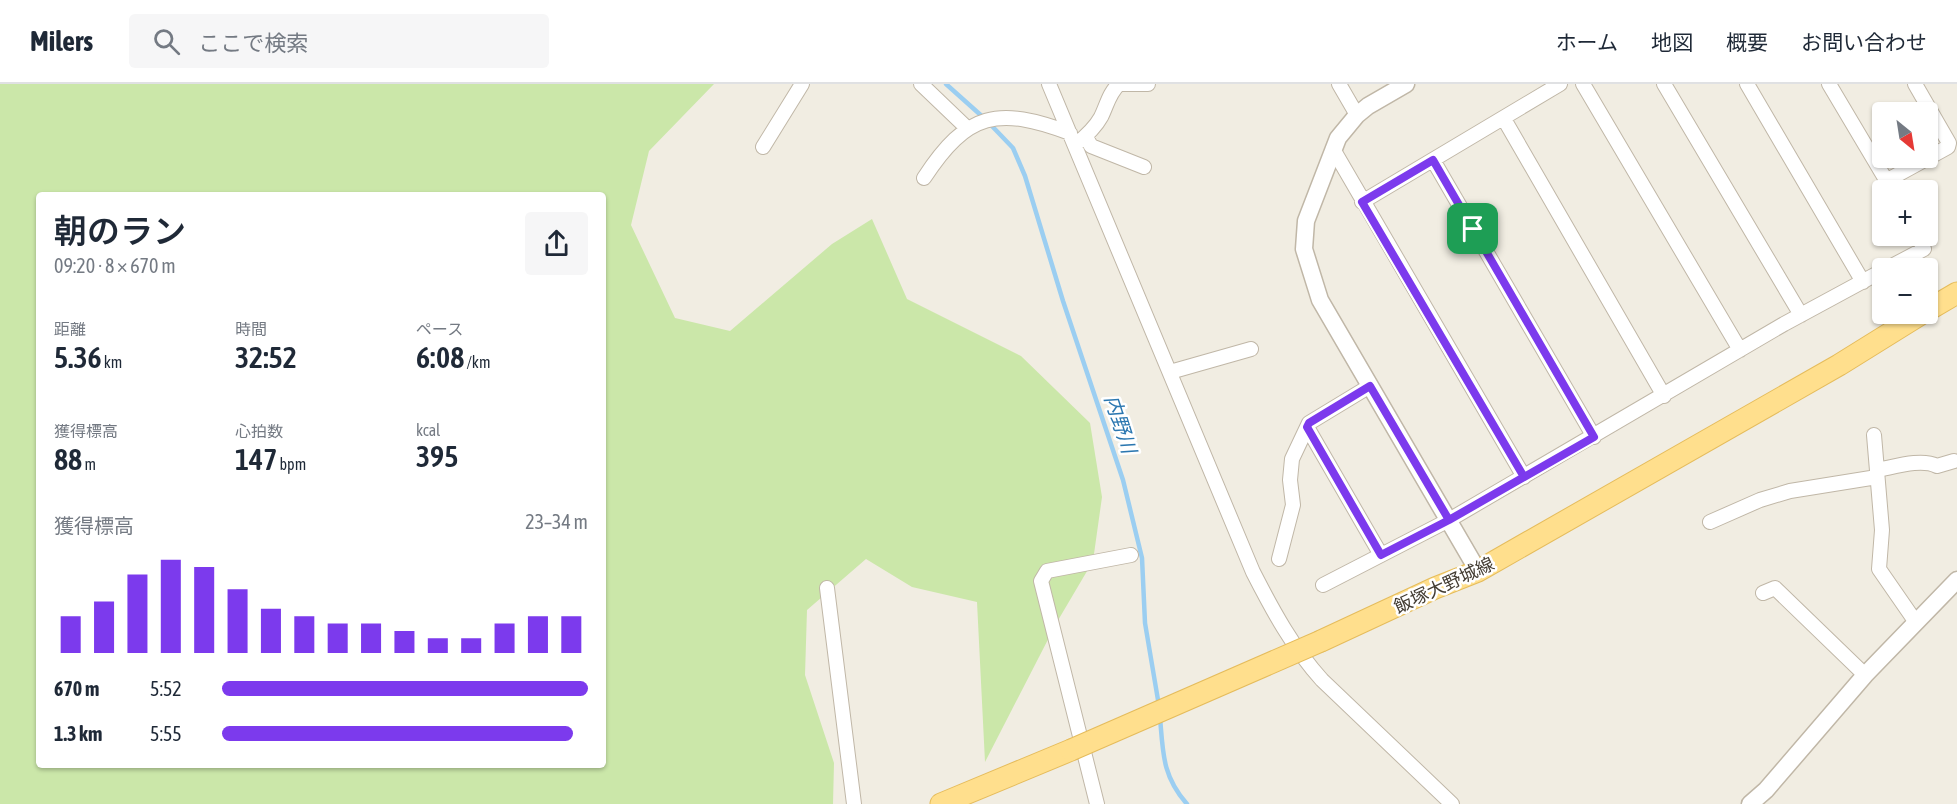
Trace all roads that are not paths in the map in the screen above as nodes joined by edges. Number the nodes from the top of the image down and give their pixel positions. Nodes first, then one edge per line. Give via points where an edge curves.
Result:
1 (801, 84) edge
2 (921, 84) edge
3 (1049, 84) edge
4 (1120, 84) edge
5 (1148, 84) edge
6 (1339, 84) edge
7 (1406, 84) edge
8 (1560, 84) edge
9 (1583, 84) edge
10 (1664, 84) edge
11 (1747, 84) edge
12 (1829, 84) edge
13 (1915, 84) edge
14 (1357, 115) junction
15 (1504, 119) junction
16 (971, 126) junction
17 (1077, 138) junction
18 (763, 147) dead end
19 (1333, 150) junction
20 (1433, 160) junction
21 (1144, 167) dead end
22 (924, 178) dead end
23 (1885, 180) edge
24 (1898, 180) edge
25 (1362, 202) junction
26 (1922, 246) edge
27 (1907, 258) edge
28 (1872, 277) edge
29 (1863, 282) junction
30 (1957, 293) edge
31 (1938, 304) edge
32 (1801, 315) junction
33 (1905, 324) edge
34 (1251, 349) dead end
35 (1740, 350) junction
36 (1170, 372) junction
37 (1370, 386) junction
38 (1664, 396) junction
39 (1307, 427) junction
40 (1874, 435) dead end
41 (1594, 437) junction
42 (1954, 461) dead end
43 (1877, 473) junction
44 (1524, 477) junction
45 (1449, 520) junction
46 (1710, 522) dead end
47 (1131, 555) dead end
48 (1381, 555) junction
49 (1279, 559) dead end
50 (1478, 571) junction
51 (1957, 580) edge
52 (1323, 585) dead end
53 (827, 588) dead end
54 (1763, 593) dead end
55 (1915, 621) junction
56 (1865, 675) junction
57 (854, 804) edge
58 (941, 804) edge
59 (1097, 804) edge
60 (1452, 804) edge
61 (1750, 804) edge

1 - 18 street
2 - 16 street
3 - 17 street
4 - 5 street
4 - 17 street via 1110,92 1100,119
6 - 14 street
7 - 14 street
8 - 15 street
9 - 35 street
10 - 32 street
11 - 29 street
12 - 23 street
13 - 24 street via 1949,143
14 - 19 street
15 - 20 street
15 - 38 street
16 - 17 street via 1006,117 1032,119
16 - 22 street via 941,152
17 - 21 street
17 - 36 street
19 - 25 street
19 - 37 street via 1306,221 1304,249 1320,300
20 - 25 street
20 - 41 street
25 - 44 street
26 - 27 street via 1924,249
28 - 29 street
29 - 32 street
30 - 31 main road
32 - 35 street
33 - 50 main road, 飯塚大野城線
34 - 36 street
35 - 38 street
36 - 60 street via 1253,573 1279,621 1322,680
37 - 39 street
37 - 45 street
38 - 41 street
39 - 48 street
39 - 49 street via 1292,459 1293,505
40 - 43 street
41 - 44 street
42 - 43 street
43 - 46 street via 1790,491
43 - 55 street via 1882,530 1879,569
44 - 45 street
45 - 48 street
45 - 50 street
47 - 59 street via 1047,571 1041,581
48 - 52 street
50 - 58 main road, 飯塚大野城線, bridge
51 - 55 street
53 - 57 street
54 - 56 street via 1775,588 1781,591
55 - 56 street
56 - 61 street

